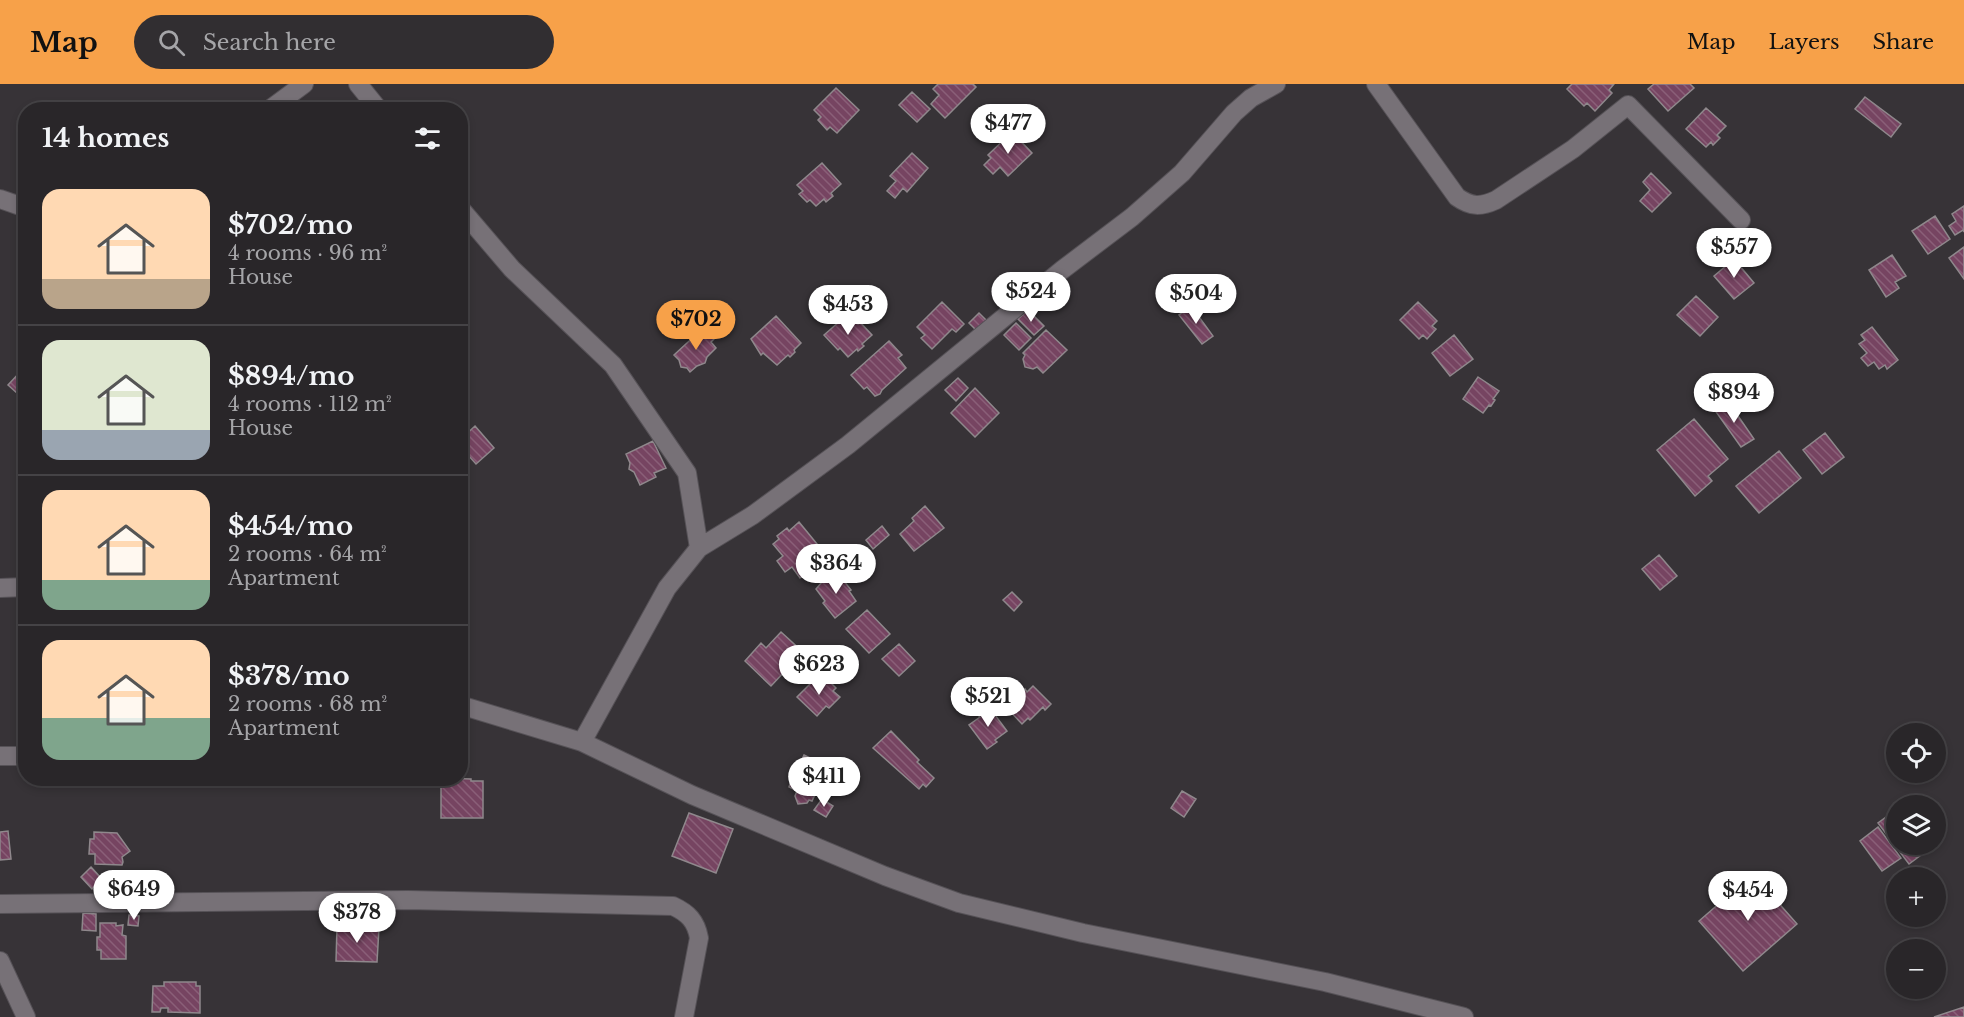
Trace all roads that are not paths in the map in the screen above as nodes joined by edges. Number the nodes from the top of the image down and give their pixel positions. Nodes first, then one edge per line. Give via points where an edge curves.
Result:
1 (304, 84) edge
2 (358, 84) edge
3 (1276, 84) edge
4 (1376, 84) edge
5 (280, 102) edge
6 (373, 102) edge
7 (0, 199) edge
8 (18, 205) edge
9 (468, 217) edge
10 (1741, 219) dead end
11 (699, 548) junction
12 (18, 587) edge
13 (0, 588) edge
14 (468, 707) edge
15 (582, 742) junction
16 (0, 756) edge
17 (18, 756) edge
18 (0, 904) edge
19 (0, 961) edge
20 (26, 1017) edge
21 (684, 1017) edge
22 (1464, 1017) edge

1 - 5 street
2 - 6 street
3 - 11 street via 1234,113 1182,174 1132,217 848,445
4 - 10 street via 1457,197 1466,203 1476,206 1496,200 1573,149 1628,105
7 - 8 street
9 - 11 street via 512,269 613,365 687,473
11 - 15 street via 667,588
12 - 13 street
14 - 15 street
15 - 22 street via 693,795 959,903 1083,933 1325,982
16 - 17 street
18 - 21 street via 408,900 673,906 687,912 697,925 699,938
19 - 20 street

